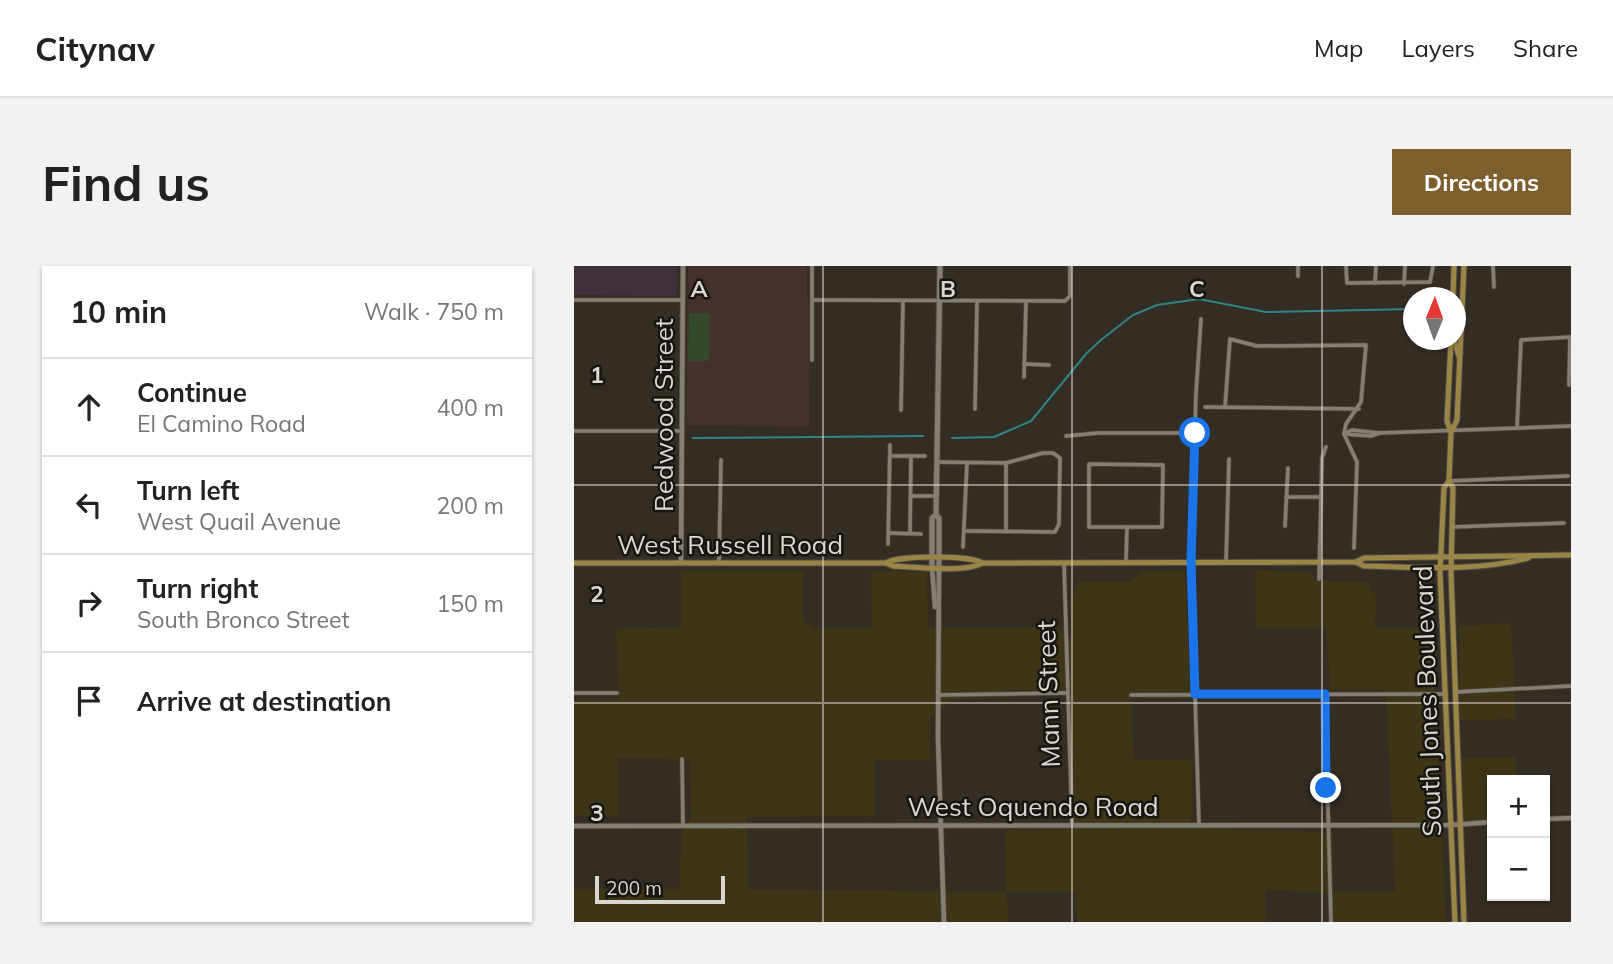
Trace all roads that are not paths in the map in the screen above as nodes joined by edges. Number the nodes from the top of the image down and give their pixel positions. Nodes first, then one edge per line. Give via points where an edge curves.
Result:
1 (682, 266) edge
2 (812, 266) edge
3 (940, 266) edge
4 (1070, 266) edge
5 (1298, 266) edge
6 (1346, 266) edge
7 (1376, 266) edge
8 (1405, 266) edge
9 (1433, 266) edge
10 (1454, 266) edge
11 (1464, 266) edge
12 (1493, 266) edge
13 (1298, 276) dead end
14 (1375, 284) junction
15 (1404, 284) junction
16 (1453, 287) edge
17 (1494, 287) dead end
18 (574, 300) edge
19 (682, 300) junction
20 (813, 300) junction
21 (903, 301) junction
22 (940, 302) junction
23 (977, 302) junction
24 (1026, 302) junction
25 (1201, 319) dead end
26 (1571, 337) edge
27 (1452, 350) edge
28 (1457, 350) edge
29 (1460, 356) junction
30 (812, 360) dead end
31 (1024, 364) junction
32 (1049, 365) dead end
33 (1024, 377) dead end
34 (1569, 385) dead end
35 (1205, 407) dead end
36 (1225, 407) junction
37 (1359, 408) junction
38 (975, 409) dead end
39 (901, 410) dead end
40 (1571, 426) edge
41 (1517, 429) junction
42 (574, 431) edge
43 (682, 431) junction
44 (1451, 432) junction
45 (1195, 433) junction
46 (1344, 434) junction
47 (1066, 436) dead end
48 (890, 445) dead end
49 (1326, 447) dead end
50 (890, 456) junction
51 (911, 456) junction
52 (925, 456) dead end
53 (1229, 459) dead end
54 (721, 460) dead end
55 (937, 462) junction
56 (967, 463) junction
57 (1006, 463) junction
58 (1288, 468) dead end
59 (1568, 476) dead end
60 (1449, 481) junction
61 (910, 496) junction
62 (937, 496) junction
63 (1286, 497) junction
64 (1321, 497) junction
65 (1564, 523) dead end
66 (1285, 526) dead end
67 (1127, 527) junction
68 (1452, 527) junction
69 (965, 531) junction
70 (1006, 531) junction
71 (888, 533) junction
72 (910, 533) junction
73 (922, 534) dead end
74 (888, 544) dead end
75 (964, 547) dead end
76 (1354, 548) dead end
77 (1571, 555) edge
78 (1531, 557) junction
79 (936, 558) junction
80 (1440, 558) junction
81 (1451, 558) junction
82 (1126, 562) junction
83 (1191, 562) junction
84 (1226, 562) junction
85 (1319, 562) junction
86 (1356, 562) junction
87 (574, 563) edge
88 (681, 563) junction
89 (719, 563) junction
90 (886, 563) junction
91 (982, 563) junction
92 (1064, 563) junction
93 (1451, 566) junction
94 (935, 567) junction
95 (1440, 567) junction
96 (1319, 579) dead end
97 (1571, 686) edge
98 (617, 692) dead end
99 (1455, 692) junction
100 (574, 693) edge
101 (1066, 693) junction
102 (1195, 694) junction
103 (1325, 694) junction
104 (1446, 694) junction
105 (938, 695) junction
106 (1130, 695) dead end
107 (682, 759) dead end
108 (1571, 818) edge
109 (1550, 819) edge
110 (1487, 822) edge
111 (1072, 824) junction
112 (1199, 824) junction
113 (1328, 824) junction
114 (1461, 824) junction
115 (942, 825) junction
116 (1451, 825) junction
117 (574, 826) edge
118 (683, 826) junction
119 (944, 922) edge
120 (1331, 922) edge
121 (1455, 922) edge
122 (1464, 922) edge

1 - 19 street, Redwood Street
2 - 20 street
3 - 22 main road
4 - 24 street via 1068,300
5 - 13 street
6 - 14 street via 1346,283
7 - 14 street
8 - 15 street
9 - 15 street via 1430,282
10 - 16 main road
11 - 29 main road, South Jones Boulevard
12 - 17 street
14 - 15 street
18 - 19 street
19 - 43 street, Redwood Street
20 - 21 street
20 - 30 street
21 - 22 street
21 - 39 street
22 - 23 street
22 - 55 main road
23 - 24 street
23 - 38 street
24 - 31 street
25 - 45 street
26 - 34 street
26 - 41 street via 1521,340
27 - 44 main road, South Jones Boulevard via 1447,421
28 - 29 main road
29 - 44 main road, South Jones Boulevard via 1457,421
31 - 32 street
31 - 33 street
35 - 36 street
36 - 37 street
36 - 37 street via 1230,339 1257,346 1366,345
37 - 46 street
40 - 41 street
41 - 44 street
42 - 43 street
43 - 88 street, Redwood Street
44 - 46 street
44 - 60 main road, South Jones Boulevard
45 - 47 street
45 - 83 street
46 - 76 street via 1357,462
48 - 50 street
49 - 64 street
50 - 51 street
50 - 71 street
51 - 52 street
51 - 61 street
53 - 84 street
54 - 89 street
55 - 56 street
55 - 62 main road
56 - 57 street
56 - 69 street
57 - 70 street
57 - 70 street via 1033,454 1059,454 1058,529
58 - 63 street
59 - 60 street
60 - 68 main road, South Jones Boulevard via 1454,488
60 - 80 main road, South Jones Boulevard via 1444,488
61 - 62 street
61 - 72 street
62 - 79 main road
63 - 64 street
63 - 66 street
64 - 85 street
65 - 68 street
67 - 67 street via 1089,527 1089,464 1163,465 1163,527
67 - 82 street
68 - 81 main road, South Jones Boulevard
69 - 70 street
69 - 75 street
71 - 72 street
71 - 74 street
72 - 73 street
77 - 78 main road, West Russell Road
78 - 81 main road, West Russell Road
78 - 93 main road, West Russell Road via 1510,563
79 - 90 main road, West Russell Road via 893,558
79 - 91 main road, West Russell Road via 975,558
79 - 94 main road
80 - 81 main road, West Russell Road
80 - 86 main road, West Russell Road via 1364,558
80 - 95 main road, South Jones Boulevard
81 - 93 main road, South Jones Boulevard
82 - 83 main road, West Russell Road
82 - 92 main road, West Russell Road
83 - 84 main road, West Russell Road
83 - 102 street
84 - 85 main road, West Russell Road
85 - 86 main road, West Russell Road
85 - 96 street
86 - 95 main road, West Russell Road via 1364,566
87 - 88 main road, West Russell Road
88 - 89 main road, West Russell Road
89 - 90 main road, West Russell Road
90 - 94 main road, West Russell Road
91 - 92 main road, West Russell Road
91 - 94 main road, West Russell Road
92 - 101 street, Mann Street
93 - 95 main road, West Russell Road
93 - 99 main road, South Jones Boulevard
94 - 105 street
95 - 104 main road, South Jones Boulevard
97 - 99 street
98 - 100 street
99 - 114 main road, South Jones Boulevard
101 - 105 street
101 - 111 street, Mann Street
102 - 103 street
102 - 106 street
102 - 112 street
103 - 104 street
103 - 113 street
104 - 116 main road, South Jones Boulevard
105 - 115 street
107 - 118 street
108 - 109 street
110 - 114 street, West Oquendo Road
111 - 112 street, West Oquendo Road
111 - 115 street, West Oquendo Road
112 - 113 street, West Oquendo Road
113 - 116 street, West Oquendo Road
113 - 120 street
114 - 116 street, West Oquendo Road
114 - 122 main road, South Jones Boulevard
115 - 118 street, West Oquendo Road
115 - 119 street
116 - 121 main road, South Jones Boulevard
117 - 118 street, West Oquendo Road

